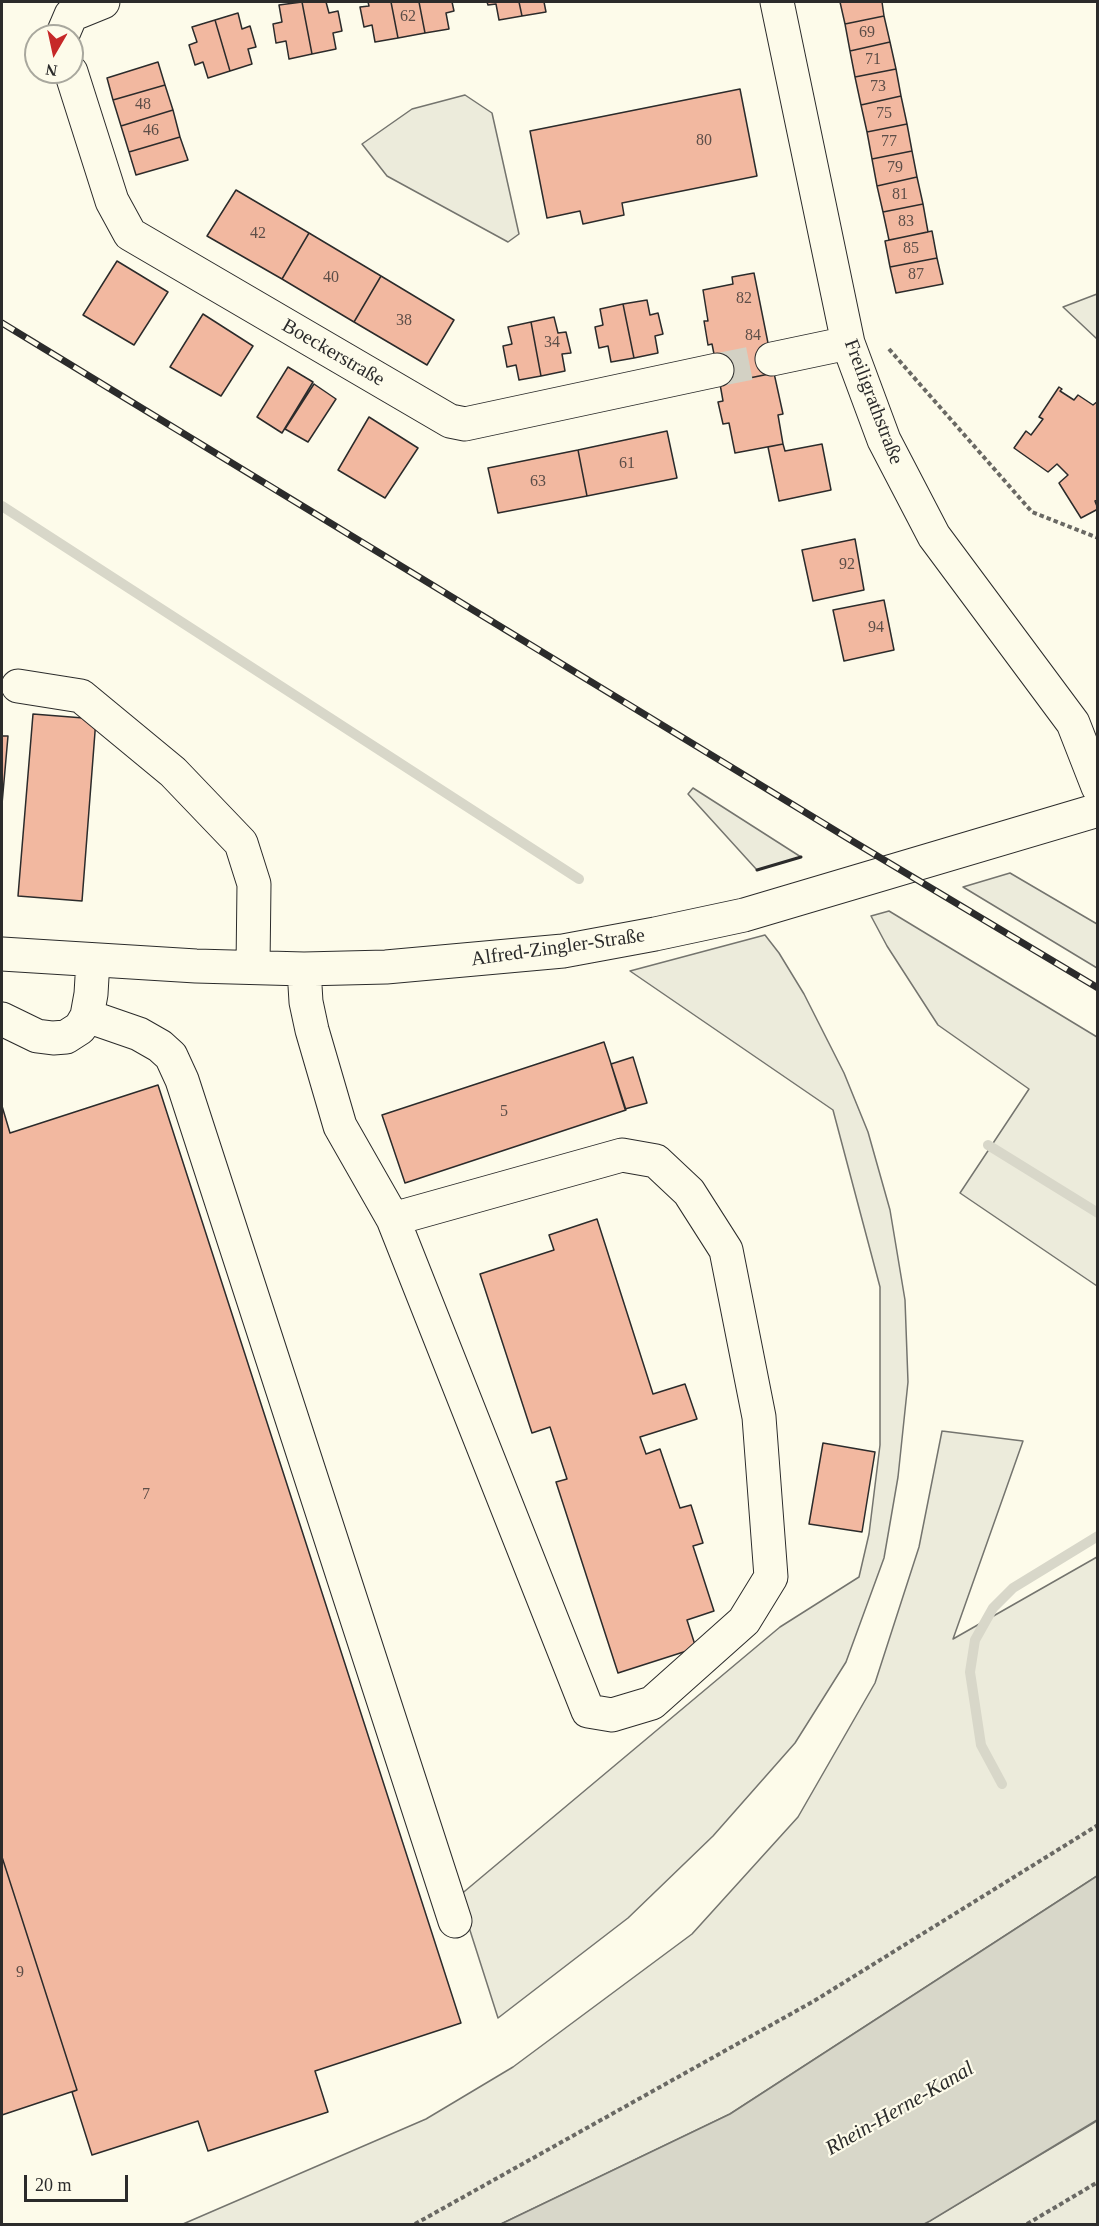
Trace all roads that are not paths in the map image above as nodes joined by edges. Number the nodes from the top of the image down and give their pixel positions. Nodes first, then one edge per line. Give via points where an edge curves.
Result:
1 (104, 2) edge
2 (777, 2) edge
3 (67, 24) edge
4 (75, 84) edge
5 (848, 343) junction
6 (772, 359) tunnel mouth
7 (717, 370) tunnel mouth
8 (18, 686) dead end
9 (1098, 787) edge
10 (1098, 810) edge
11 (2, 954) edge
12 (93, 960) junction
13 (254, 967) junction
14 (304, 969) junction
15 (87, 1016) junction
16 (2, 1019) edge
17 (393, 1219) junction
18 (455, 1921) dead end

1 - 3 street via 71,15
2 - 5 street, Freiligrathstraße
4 - 7 street, Boeckerstraße via 112,201 130,234 450,421 465,424
5 - 6 street
5 - 9 street, Freiligrathstraße via 884,440 934,536 1073,723
8 - 13 street via 81,696 173,772 241,843 254,884
10 - 14 street, Alfred-Zingler-Straße via 744,915 655,934 563,951 470,961
11 - 12 street, Alfred-Zingler-Straße
12 - 13 street, Alfred-Zingler-Straße
12 - 15 street
13 - 14 street, Alfred-Zingler-Straße
14 - 17 street via 312,1030 340,1126
15 - 16 street via 80,1028 66,1037 52,1038 37,1036
15 - 18 street via 139,1034 160,1046 171,1056 182,1080
17 - 17 street via 622,1155 656,1161 689,1192 726,1250 759,1417 771,1577 744,1621 652,1703 612,1715 588,1711

